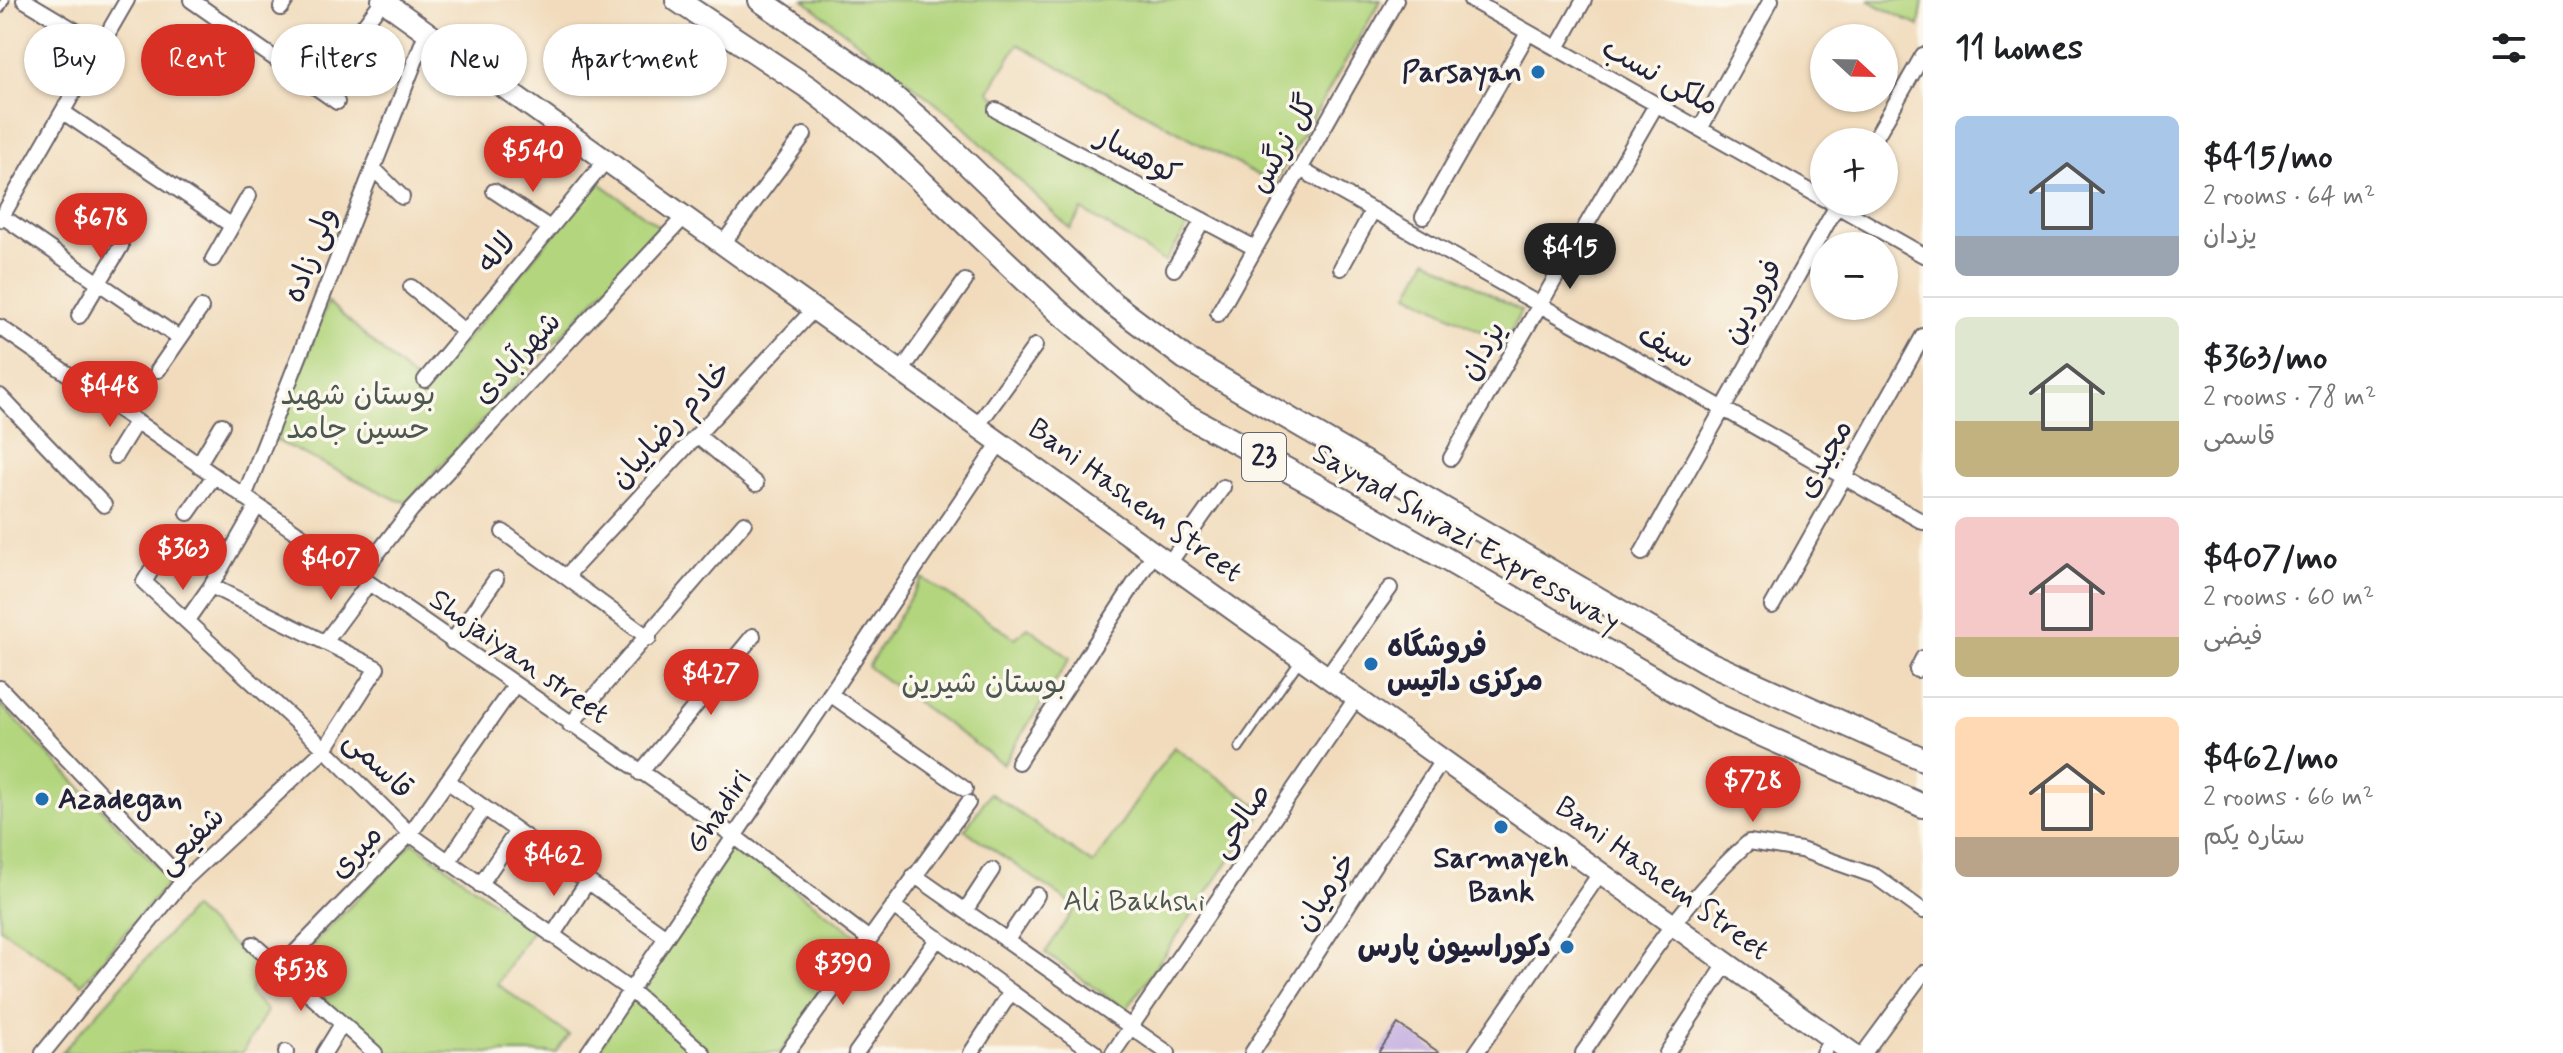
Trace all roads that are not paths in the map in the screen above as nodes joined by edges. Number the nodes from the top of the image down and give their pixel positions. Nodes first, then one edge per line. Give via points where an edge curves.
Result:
1 (5, 0) edge
2 (24, 0) edge
3 (127, 0) edge
4 (191, 0) edge
5 (383, 0) edge
6 (677, 0) edge
7 (760, 0) edge
8 (1396, 0) edge
9 (1471, 0) edge
10 (1584, 0) edge
11 (1771, 0) edge
12 (0, 9) edge
13 (64, 24) edge
14 (113, 24) edge
15 (365, 24) edge
16 (421, 27) edge
17 (1528, 33) junction
18 (421, 46) edge
19 (1557, 48) junction
20 (1923, 55) edge
21 (72, 96) edge
22 (520, 96) edge
23 (337, 102) dead end
24 (1656, 105) junction
25 (996, 110) dead end
26 (63, 112) junction
27 (1881, 128) edge
28 (1700, 129) junction
29 (804, 135) dead end
30 (608, 158) junction
31 (373, 168) junction
32 (1300, 169) junction
33 (1810, 190) edge
34 (494, 191) dead end
35 (249, 196) dead end
36 (402, 197) dead end
37 (1373, 210) junction
38 (686, 215) junction
39 (1825, 216) edge
40 (1856, 216) edge
41 (1423, 217) dead end
42 (1, 218) edge
43 (1203, 220) junction
44 (231, 225) junction
45 (550, 228) junction
46 (724, 242) junction
47 (121, 246) dead end
48 (1255, 248) junction
49 (1923, 255) edge
50 (213, 259) dead end
51 (1341, 268) dead end
52 (1174, 269) dead end
53 (965, 281) dead end
54 (98, 282) junction
55 (411, 287) dead end
56 (1540, 305) junction
57 (201, 308) dead end
58 (815, 308) junction
59 (81, 313) dead end
60 (1218, 314) dead end
61 (0, 327) edge
62 (465, 332) junction
63 (1923, 336) edge
64 (179, 338) junction
65 (1035, 346) dead end
66 (158, 370) dead end
67 (902, 370) junction
68 (425, 380) dead end
69 (0, 396) edge
70 (1723, 409) junction
71 (136, 422) junction
72 (222, 425) dead end
73 (978, 425) junction
74 (697, 435) junction
75 (1001, 441) junction
76 (115, 456) dead end
77 (1451, 458) dead end
78 (198, 465) junction
79 (214, 476) junction
80 (1844, 477) junction
81 (756, 484) dead end
82 (1223, 487) dead end
83 (244, 497) junction
84 (104, 505) dead end
85 (257, 506) junction
86 (188, 513) dead end
87 (1923, 522) edge
88 (744, 523) dead end
89 (503, 532) dead end
90 (169, 542) dead end
91 (1642, 553) dead end
92 (1162, 557) junction
93 (496, 579) dead end
94 (364, 580) junction
95 (570, 580) junction
96 (211, 586) junction
97 (1390, 588) dead end
98 (1772, 606) dead end
99 (187, 620) junction
100 (753, 636) dead end
101 (649, 638) junction
102 (325, 642) junction
103 (452, 642) junction
104 (1302, 658) junction
105 (1327, 676) junction
106 (514, 686) junction
107 (0, 688) edge
108 (830, 694) junction
109 (1357, 697) junction
110 (570, 725) junction
111 (1239, 748) dead end
112 (325, 749) junction
113 (1443, 759) junction
114 (1923, 759) edge
115 (1018, 762) dead end
116 (640, 773) junction
117 (447, 781) junction
118 (1923, 806) edge
119 (484, 808) junction
120 (517, 831) junction
121 (410, 834) junction
122 (734, 836) junction
123 (448, 862) junction
124 (992, 870) dead end
125 (1601, 872) junction
126 (914, 875) junction
127 (183, 881) junction
128 (588, 881) junction
129 (480, 885) junction
130 (1037, 895) dead end
131 (893, 906) junction
132 (965, 911) junction
133 (1923, 911) edge
134 (1673, 924) junction
135 (552, 936) junction
136 (666, 937) junction
137 (938, 938) junction
138 (869, 939) junction
139 (1007, 940) junction
140 (253, 944) dead end
141 (1727, 963) junction
142 (280, 968) junction
143 (1923, 973) edge
144 (630, 990) junction
145 (1011, 992) junction
146 (342, 1024) junction
147 (1131, 1027) junction
148 (1827, 1046) edge
149 (43, 1053) edge
150 (324, 1053) edge
151 (375, 1053) edge
152 (588, 1053) edge
153 (703, 1053) edge
154 (787, 1053) edge
155 (856, 1053) edge
156 (971, 1053) edge
157 (1095, 1053) edge
158 (1113, 1053) edge
159 (1168, 1053) edge
160 (1252, 1053) edge
161 (1476, 1053) edge
162 (1583, 1053) edge
163 (1667, 1053) edge
164 (1852, 1053) edge
165 (1864, 1053) edge

1 - 12 lane
2 - 13 street
3 - 14 street
4 - 23 street
5 - 15 street
5 - 16 main road, Bani Hashem Street
6 - 118 highway, Sayyad Shirazi Expressway / 23 via 809,88 886,148 1058,311 1176,410 1719,716
7 - 114 highway, Sayyad Shirazi Expressway / 23 via 872,78 1112,303 1185,358 1707,662
8 - 32 street, گل نرگس
9 - 17 street, ملکی نسب
10 - 19 street
11 - 28 street
17 - 19 street, ملکی نسب
17 - 41 street
18 - 31 street, ولی زاده
19 - 24 street, ملکی نسب
20 - 27 street
21 - 26 street
22 - 30 main road, Bani Hashem Street
24 - 28 street, ملکی نسب
24 - 56 street, یزدان
25 - 43 street, کوهسار
26 - 42 street
26 - 44 street
28 - 33 street, ملکی نسب
29 - 46 street
30 - 38 main road, Bani Hashem Street
30 - 45 street, لاله
31 - 36 street
31 - 83 street, ولی زاده
32 - 37 street, سیف
32 - 48 street, گل نرگس
34 - 45 street
35 - 44 street
37 - 51 street
37 - 56 street, سیف
38 - 46 main road, Bani Hashem Street
38 - 94 street, شهرآبادی via 412,509
39 - 70 street, فروردین
40 - 49 street, ملکی نسب
42 - 54 street
43 - 48 street, کوهسار
43 - 52 street
44 - 50 street
45 - 62 street, لاله
46 - 58 main road, Bani Hashem Street
47 - 54 street
48 - 60 street, گل نرگس
53 - 67 street
54 - 59 street
54 - 64 street
55 - 62 street
56 - 70 street, سیف
56 - 77 street, یزدان
57 - 64 street
58 - 67 main road, Bani Hashem Street
58 - 74 street, خادم رضاییان
61 - 71 street, Shojaiyan street
62 - 68 street, لاله
63 - 80 street, مجیدی
64 - 66 street
65 - 73 street
67 - 73 main road, Bani Hashem Street
69 - 84 street
70 - 80 street, سیف
70 - 91 street, فروردین
71 - 76 street
71 - 78 street, Shojaiyan street
72 - 78 street
73 - 75 main road, Bani Hashem Street
74 - 81 street
74 - 95 street, خادم رضاییان via 570,572
75 - 92 main road, Bani Hashem Street
75 - 108 street, Ghadiri
78 - 79 street, Shojaiyan street
79 - 83 street, Shojaiyan street
79 - 86 street
80 - 87 street, سیف
80 - 98 street, مجیدی
82 - 92 street
83 - 85 street, Shojaiyan street
85 - 94 street, Shojaiyan street
85 - 96 street
88 - 101 street
89 - 95 street
90 - 99 street, قاسمی via 144,582
92 - 104 main road, Bani Hashem Street
92 - 115 street
93 - 103 street
94 - 102 street, شهرآبادی
94 - 103 street, Shojaiyan street
95 - 101 street
96 - 99 street
96 - 102 street
97 - 105 street
99 - 112 street, قاسمی
100 - 116 street
101 - 110 street
102 - 112 street, شفیعی via 377,668
103 - 106 street, Shojaiyan street
104 - 105 main road, Bani Hashem Street
104 - 111 lane
105 - 109 main road, Bani Hashem Street
106 - 110 street, Shojaiyan street
106 - 117 street, میری
107 - 127 street
108 - 122 street, Ghadiri
108 - 126 street via 967,796
109 - 113 main road, Bani Hashem Street
109 - 147 street, صالحی
110 - 116 street, Shojaiyan street
112 - 121 street, قاسمی
112 - 127 street, شفیعی
113 - 125 main road, Bani Hashem Street
113 - 160 street, خرمیان
116 - 122 street, Shojaiyan street
117 - 119 street
117 - 121 street, میری
119 - 120 street
119 - 123 street
120 - 128 street
120 - 129 street
121 - 123 street, قاسمی
121 - 142 street, میری
122 - 136 street, Ghadiri
122 - 138 street, Shojaiyan street
123 - 129 street, قاسمی
124 - 132 street
125 - 134 main road, Bani Hashem Street
125 - 161 street
126 - 131 street
126 - 132 street
127 - 149 street, شفیعی
128 - 135 street
128 - 136 street
129 - 135 street, قاسمی
130 - 139 street
131 - 137 street
131 - 138 street
132 - 139 street
133 - 134 street via 1875,876 1801,850 1749,842 1720,867
134 - 141 main road, Bani Hashem Street
134 - 162 street
135 - 144 street, قاسمی
136 - 144 street, Ghadiri
137 - 145 street
137 - 155 street
138 - 154 street
139 - 147 street
140 - 142 street
141 - 148 main road, Bani Hashem Street
141 - 163 street
142 - 146 street
143 - 165 street
144 - 152 street, Ghadiri
144 - 153 street, قاسمی
145 - 156 street
145 - 157 street
146 - 150 street
146 - 151 street
147 - 158 street, صالحی
147 - 159 street
148 - 164 main road, Bani Hashem Street

